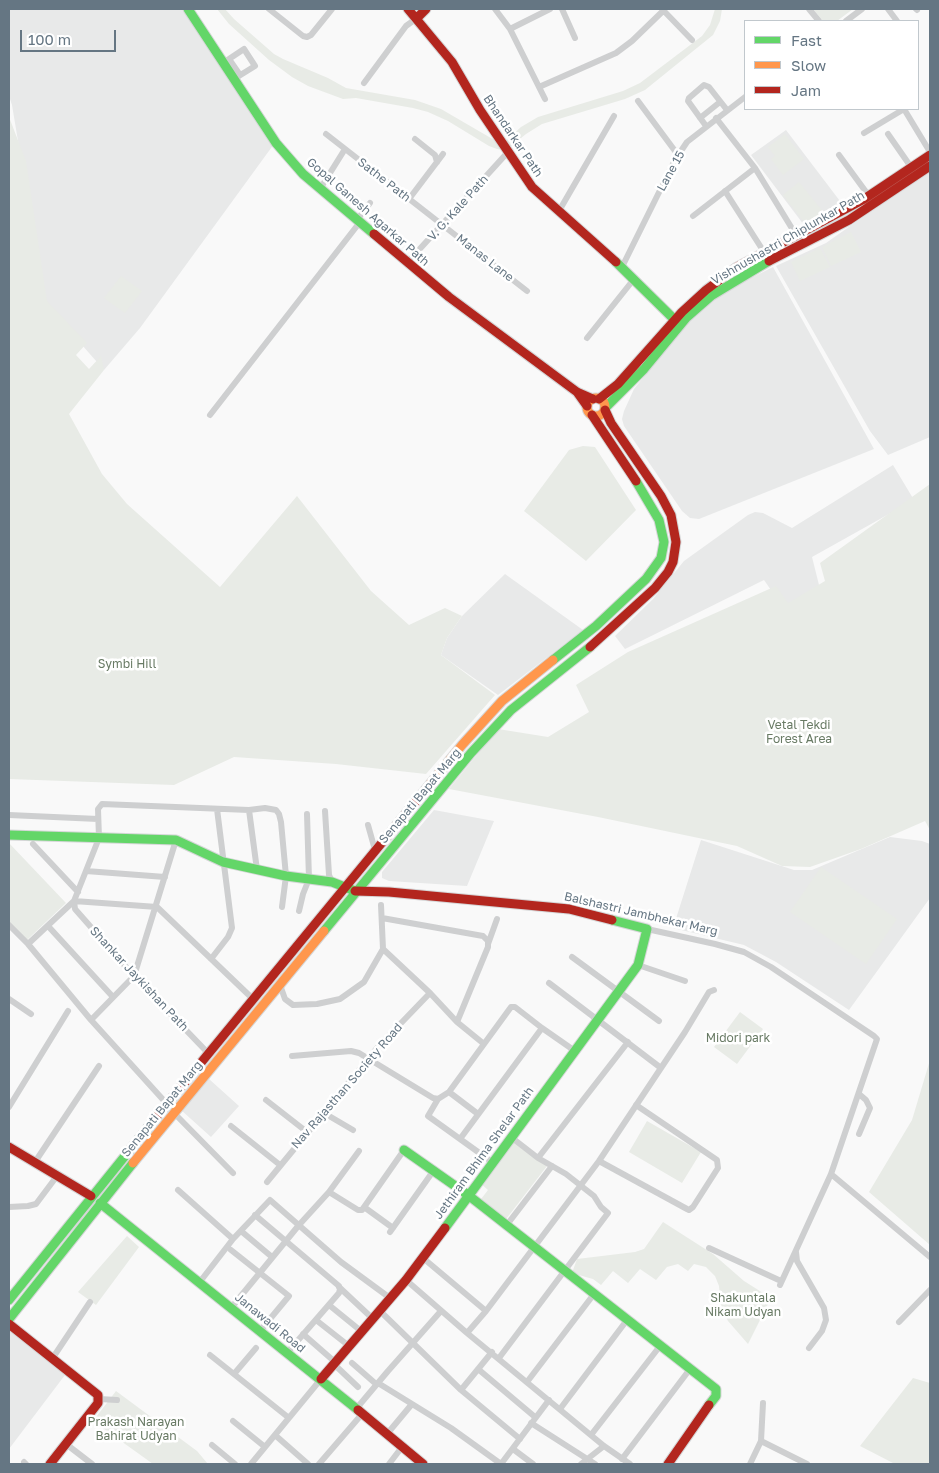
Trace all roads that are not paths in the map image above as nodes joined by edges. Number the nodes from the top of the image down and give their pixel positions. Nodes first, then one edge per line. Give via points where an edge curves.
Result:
1 (188, 9) edge
2 (269, 9) edge
3 (332, 9) edge
4 (408, 9) edge
5 (426, 9) edge
6 (495, 9) edge
7 (550, 9) edge
8 (562, 9) edge
9 (809, 9) edge
10 (862, 9) edge
11 (888, 9) edge
12 (662, 10) edge
13 (417, 18) junction
14 (818, 20) edge
15 (847, 20) edge
16 (896, 20) edge
17 (510, 29) junction
18 (575, 38) dead end
19 (692, 40) dead end
20 (226, 61) junction
21 (234, 73) junction
22 (364, 83) dead end
23 (539, 87) junction
24 (744, 97) edge
25 (545, 99) dead end
26 (638, 101) dead end
27 (720, 102) junction
28 (727, 110) junction
29 (902, 110) edge
30 (905, 110) edge
31 (614, 116) dead end
32 (700, 118) junction
33 (716, 118) junction
34 (706, 126) junction
35 (326, 134) dead end
36 (864, 134) dead end
37 (888, 134) dead end
38 (415, 139) dead end
39 (345, 149) junction
40 (508, 152) junction
41 (443, 154) dead end
42 (930, 154) edge
43 (839, 155) dead end
44 (678, 156) junction
45 (437, 162) junction
46 (930, 166) edge
47 (911, 167) junction
48 (755, 168) junction
49 (320, 189) junction
50 (725, 191) junction
51 (869, 196) junction
52 (409, 199) junction
53 (370, 203) dead end
54 (559, 211) junction
55 (693, 216) dead end
56 (358, 221) junction
57 (443, 225) junction
58 (796, 235) junction
59 (764, 252) junction
60 (407, 263) junction
61 (622, 267) junction
62 (634, 279) junction
63 (528, 291) dead end
64 (678, 322) junction
65 (587, 338) dead end
66 (577, 392) junction
67 (596, 399) junction
68 (587, 406) junction
69 (605, 409) junction
70 (210, 415) dead end
71 (592, 415) junction
72 (217, 809) junction
73 (249, 810) junction
74 (325, 811) dead end
75 (307, 814) dead end
76 (9, 816) edge
77 (98, 819) junction
78 (368, 825) dead end
79 (9, 835) edge
80 (99, 838) junction
81 (176, 840) junction
82 (32, 844) dead end
83 (375, 850) junction
84 (223, 862) junction
85 (257, 870) junction
86 (86, 871) junction
87 (286, 876) junction
88 (166, 877) junction
89 (309, 879) junction
90 (332, 882) junction
91 (343, 887) junction
92 (356, 891) junction
93 (78, 892) junction
94 (74, 901) junction
95 (382, 905) dead end
96 (157, 907) junction
97 (282, 907) dead end
98 (299, 911) dead end
99 (382, 918) junction
100 (498, 919) dead end
101 (9, 926) edge
102 (48, 926) junction
103 (647, 929) junction
104 (28, 944) junction
105 (488, 944) junction
106 (383, 949) junction
107 (572, 957) dead end
108 (211, 959) junction
109 (638, 965) junction
110 (134, 976) junction
111 (685, 981) dead end
112 (549, 983) dead end
113 (280, 985) junction
114 (714, 990) dead end
115 (619, 992) junction
116 (430, 994) junction
117 (113, 997) junction
118 (9, 999) edge
119 (253, 999) junction
120 (68, 1011) dead end
121 (31, 1014) dead end
122 (91, 1020) junction
123 (599, 1020) junction
124 (659, 1021) dead end
125 (457, 1022) junction
126 (542, 1028) junction
127 (628, 1042) junction
128 (484, 1044) junction
129 (575, 1051) junction
130 (208, 1053) junction
131 (292, 1056) dead end
132 (369, 1060) junction
133 (99, 1066) dead end
134 (661, 1068) junction
135 (449, 1092) junction
136 (859, 1094) junction
137 (438, 1099) junction
138 (266, 1100) dead end
139 (167, 1104) junction
140 (636, 1105) junction
141 (9, 1107) edge
142 (324, 1112) junction
143 (174, 1113) junction
144 (478, 1114) junction
145 (231, 1126) dead end
146 (353, 1130) dead end
147 (307, 1132) junction
148 (859, 1134) dead end
149 (511, 1137) junction
150 (460, 1139) junction
151 (9, 1147) edge
152 (404, 1150) joint
153 (359, 1151) dead end
154 (538, 1158) junction
155 (599, 1161) junction
156 (35, 1162) junction
157 (492, 1162) junction
158 (280, 1164) junction
159 (552, 1166) junction
160 (434, 1170) junction
161 (233, 1173) dead end
162 (831, 1174) junction
163 (57, 1176) junction
164 (267, 1182) dead end
165 (581, 1186) junction
166 (178, 1190) dead end
167 (329, 1192) junction
168 (468, 1195) junction
169 (91, 1196) junction
170 (100, 1203) junction
171 (364, 1206) junction
172 (9, 1207) edge
173 (255, 1215) junction
174 (298, 1225) junction
175 (506, 1226) junction
176 (241, 1232) junction
177 (234, 1239) junction
178 (285, 1241) junction
179 (533, 1247) junction
180 (709, 1248) dead end
181 (232, 1250) dead end
182 (795, 1250) junction
183 (272, 1257) junction
184 (930, 1257) edge
185 (423, 1258) junction
186 (564, 1271) junction
187 (260, 1272) junction
188 (406, 1280) junction
189 (200, 1282) junction
190 (340, 1287) junction
191 (930, 1290) edge
192 (594, 1294) junction
193 (390, 1298) junction
194 (9, 1300) edge
195 (90, 1302) dead end
196 (329, 1305) junction
197 (231, 1308) junction
198 (379, 1310) junction
199 (441, 1311) junction
200 (486, 1311) junction
201 (372, 1318) junction
202 (9, 1319) edge
203 (316, 1320) junction
204 (627, 1320) junction
205 (899, 1322) dead end
206 (9, 1324) edge
207 (260, 1331) junction
208 (361, 1331) junction
209 (467, 1333) junction
210 (303, 1334) junction
211 (413, 1342) junction
212 (349, 1346) junction
213 (660, 1346) junction
214 (256, 1348) dead end
215 (809, 1348) dead end
216 (492, 1352) junction
217 (287, 1353) junction
218 (210, 1355) dead end
219 (499, 1358) junction
220 (52, 1359) junction
221 (335, 1362) junction
222 (352, 1364) dead end
223 (478, 1369) junction
224 (690, 1369) junction
225 (234, 1374) junction
226 (321, 1379) junction
227 (527, 1382) junction
228 (377, 1383) junction
229 (358, 1386) dead end
230 (461, 1390) junction
231 (100, 1399) junction
232 (117, 1400) dead end
233 (549, 1400) junction
234 (762, 1403) dead end
235 (412, 1404) junction
236 (560, 1408) junction
237 (359, 1411) junction
238 (289, 1418) junction
239 (233, 1420) dead end
240 (533, 1420) junction
241 (275, 1434) junction
242 (387, 1434) junction
243 (591, 1435) junction
244 (520, 1439) junction
245 (761, 1441) junction
246 (66, 1444) junction
247 (212, 1445) dead end
248 (604, 1446) junction
249 (265, 1447) junction
250 (402, 1447) junction
251 (513, 1449) junction
252 (587, 1459) junction
253 (622, 1459) junction
254 (50, 1464) edge
255 (92, 1464) edge
256 (235, 1464) edge
257 (252, 1464) edge
258 (308, 1464) edge
259 (319, 1464) edge
260 (389, 1464) edge
261 (423, 1464) edge
262 (534, 1464) edge
263 (581, 1464) edge
264 (595, 1464) edge
265 (630, 1464) edge
266 (668, 1464) edge
267 (750, 1464) edge
268 (807, 1464) edge

1 - 20 street, Gopal Ganesh Agarkar Path
2 - 3 street via 307,37
4 - 13 street, Bhandarkar Path
5 - 13 street
6 - 17 street
7 - 17 street
8 - 18 street
9 - 14 street
10 - 15 street
11 - 16 street
12 - 19 street
12 - 23 street via 616,53
13 - 22 street via 406,26
13 - 40 street, Bhandarkar Path via 452,62
17 - 23 street
20 - 21 street, Gopal Ganesh Agarkar Path
20 - 21 street via 244,49 255,66
21 - 49 street, Gopal Ganesh Agarkar Path via 276,143
23 - 25 street
24 - 28 street, Lane 15
26 - 44 street
27 - 28 street
27 - 32 street
27 - 32 street via 704,85 688,101
28 - 33 street, Lane 15
29 - 36 street
30 - 42 street
31 - 54 street
32 - 34 street
33 - 34 street, Lane 15
33 - 48 street
34 - 44 street, Lane 15 via 687,142
35 - 39 street, Sathe Path
37 - 47 street
38 - 45 street via 435,155
39 - 49 street
39 - 52 street, Sathe Path
40 - 54 street, Bhandarkar Path via 532,188
40 - 57 street, V. G. Kale Path
41 - 45 street
42 - 47 street, Vishnushastri Chiplunkar Path
43 - 51 street
44 - 61 street, Lane 15
45 - 52 street
46 - 64 street, Vishnushastri Chiplunkar Path via 849,220 724,287
47 - 51 street, Vishnushastri Chiplunkar Path
48 - 50 street
48 - 58 street
49 - 56 street, Gopal Ganesh Agarkar Path
50 - 55 street
50 - 59 street
51 - 58 street, Vishnushastri Chiplunkar Path
52 - 57 street, Sathe Path
53 - 56 street
54 - 61 street, Bhandarkar Path
56 - 60 street, Gopal Ganesh Agarkar Path
56 - 70 street
57 - 60 street, V. G. Kale Path
57 - 63 street, Manas Lane
58 - 59 street, Vishnushastri Chiplunkar Path
59 - 64 street, Vishnushastri Chiplunkar Path via 706,290
60 - 66 street, Gopal Ganesh Agarkar Path
61 - 62 street, Bhandarkar Path
62 - 64 street, Bhandarkar Path
62 - 65 street
64 - 67 street, Vishnushastri Chiplunkar Path via 618,384
64 - 69 street, Vishnushastri Chiplunkar Path via 644,369
66 - 67 street, Gopal Ganesh Agarkar Path
66 - 68 street, Gopal Ganesh Agarkar Path
67 - 68 street
67 - 69 street via 604,403
68 - 71 street
69 - 71 street via 599,416
69 - 92 street, Senapati Bapat Marg via 671,516 676,542 668,572 605,635 506,715
71 - 83 street, Senapati Bapat Marg via 659,520 664,542 661,558 646,579 596,626 502,701
72 - 73 street
72 - 77 street via 102,804 98,809
72 - 84 street
73 - 85 street
73 - 87 street via 274,809 279,814
74 - 90 street
75 - 89 street
76 - 77 street
77 - 80 street
78 - 83 street
79 - 80 street
80 - 81 street
80 - 86 street
81 - 84 street, Balshastri Jambhekar Marg
81 - 88 street
82 - 93 street
83 - 91 street, Senapati Bapat Marg
84 - 85 street, Balshastri Jambhekar Marg
84 - 108 street via 232,928
85 - 87 street, Balshastri Jambhekar Marg
86 - 88 street
86 - 93 street
87 - 89 street, Balshastri Jambhekar Marg
87 - 97 street
88 - 96 street
89 - 90 street, Balshastri Jambhekar Marg
89 - 98 street
90 - 91 street, Balshastri Jambhekar Marg
91 - 92 street, Balshastri Jambhekar Marg
91 - 119 street, Senapati Bapat Marg
92 - 103 street, Balshastri Jambhekar Marg via 569,909
92 - 113 street, Senapati Bapat Marg
93 - 94 street
94 - 96 street
94 - 102 street
94 - 110 street, Shankar Jaykishan Path via 75,909
95 - 99 street
96 - 108 street
96 - 110 street
99 - 105 street via 483,936
99 - 106 street
100 - 105 street
101 - 104 street
102 - 104 street
102 - 117 street
103 - 109 street, Jethiram Bhima Shelar Path
103 - 136 street, Balshastri Jambhekar Marg via 744,952 874,1036 877,1039
104 - 122 street
105 - 125 street
106 - 113 street via 364,982 340,999 293,1005 285,999
106 - 116 street
107 - 115 street
108 - 119 street
109 - 111 street
109 - 115 street, Jethiram Bhima Shelar Path
110 - 117 street
110 - 130 street, Shankar Jaykishan Path
112 - 123 street
113 - 143 street, Senapati Bapat Marg
114 - 134 street via 709,992
115 - 123 street, Jethiram Bhima Shelar Path
115 - 124 street
116 - 125 street
116 - 132 street, Nav Rajasthan Society Road via 394,1029
117 - 122 street
118 - 121 street
119 - 130 street, Senapati Bapat Marg
120 - 141 street
122 - 139 street
123 - 127 street
123 - 129 street, Jethiram Bhima Shelar Path
125 - 128 street
126 - 128 street via 511,1007
126 - 129 street
126 - 144 street
127 - 134 street
127 - 154 street
128 - 135 street
129 - 149 street, Jethiram Bhima Shelar Path
130 - 139 street, Senapati Bapat Marg
131 - 132 street via 351,1051
132 - 137 street
132 - 142 street, Nav Rajasthan Society Road
133 - 156 street
134 - 140 street
135 - 137 street
135 - 144 street
136 - 148 street via 870,1108
136 - 162 street
137 - 150 street via 428,1116
138 - 147 street
139 - 169 street, Senapati Bapat Marg
140 - 155 street
140 - 155 street via 717,1160 718,1168 691,1209 687,1210
142 - 146 street
142 - 147 street, Nav Rajasthan Society Road
143 - 161 street
143 - 170 street, Senapati Bapat Marg
144 - 150 street
145 - 158 street
147 - 158 street, Nav Rajasthan Society Road
149 - 154 street
149 - 157 street, Jethiram Bhima Shelar Path
150 - 157 street
151 - 156 street
152 - 160 street
152 - 171 street
153 - 167 street
154 - 159 street
155 - 165 street
156 - 163 street
157 - 168 street, Jethiram Bhima Shelar Path
158 - 164 street, Nav Rajasthan Society Road
159 - 165 street
159 - 175 street
160 - 168 street
160 - 171 street via 392,1230
162 - 182 street
162 - 184 street
163 - 169 street
163 - 172 street via 36,1204
165 - 179 street
165 - 186 street via 608,1213
166 - 177 street
167 - 171 street via 358,1210
167 - 174 street
168 - 175 street
168 - 185 street, Jethiram Bhima Shelar Path
169 - 170 street
169 - 194 street, Senapati Bapat Marg
170 - 189 street, Janawadi Road
170 - 202 street, Senapati Bapat Marg
173 - 174 street via 270,1200
173 - 176 street
173 - 178 street
174 - 178 street
174 - 193 street
175 - 179 street
176 - 177 street
176 - 183 street
177 - 189 street
178 - 183 street
178 - 190 street
179 - 186 street
179 - 200 street
180 - 182 street via 780,1283
181 - 187 street
182 - 215 street via 797,1261 824,1308 826,1320 822,1332
183 - 187 street
185 - 188 street, Jethiram Bhima Shelar Path
185 - 200 street
186 - 192 street
186 - 219 street
187 - 197 street
187 - 207 street via 289,1296
188 - 193 street, Jethiram Bhima Shelar Path
188 - 199 street
189 - 197 street, Janawadi Road
190 - 196 street
190 - 201 street
191 - 205 street
192 - 204 street
192 - 227 street
193 - 198 street, Jethiram Bhima Shelar Path
195 - 220 street
196 - 203 street
196 - 208 street
197 - 207 street, Janawadi Road
198 - 201 street, Jethiram Bhima Shelar Path
198 - 211 street
199 - 209 street
199 - 211 street
200 - 209 street
201 - 208 street, Jethiram Bhima Shelar Path
203 - 210 street
203 - 212 street
204 - 213 street
204 - 236 street
206 - 220 street
207 - 217 street, Janawadi Road
208 - 212 street, Jethiram Bhima Shelar Path
209 - 216 street
210 - 217 street
210 - 221 street
211 - 228 street
211 - 230 street
212 - 221 street, Jethiram Bhima Shelar Path
213 - 224 street
213 - 243 street
214 - 225 street
216 - 219 street
216 - 223 street
217 - 226 street, Janawadi Road
218 - 225 street
219 - 227 street
220 - 231 street
221 - 226 street, Jethiram Bhima Shelar Path
221 - 229 street
222 - 228 street
223 - 230 street
223 - 240 street
224 - 253 street
224 - 266 street via 717,1392
225 - 238 street
226 - 237 street, Janawadi Road
226 - 238 street
227 - 233 street
228 - 235 street
228 - 237 street
230 - 244 street
231 - 232 street
231 - 246 street
233 - 236 street
233 - 240 street
234 - 245 street
235 - 242 street
235 - 251 street via 501,1464
236 - 243 street
237 - 242 street, Janawadi Road
237 - 259 street
238 - 241 street
239 - 249 street
240 - 244 street
240 - 252 street
241 - 249 street
241 - 258 street
242 - 250 street, Janawadi Road
243 - 248 street
244 - 251 street
245 - 267 street
245 - 268 street
246 - 254 street
246 - 255 street
247 - 256 street
248 - 252 street
248 - 253 street
249 - 257 street
250 - 260 street
250 - 261 street, Janawadi Road
251 - 262 street
252 - 263 street
252 - 264 street
253 - 265 street

